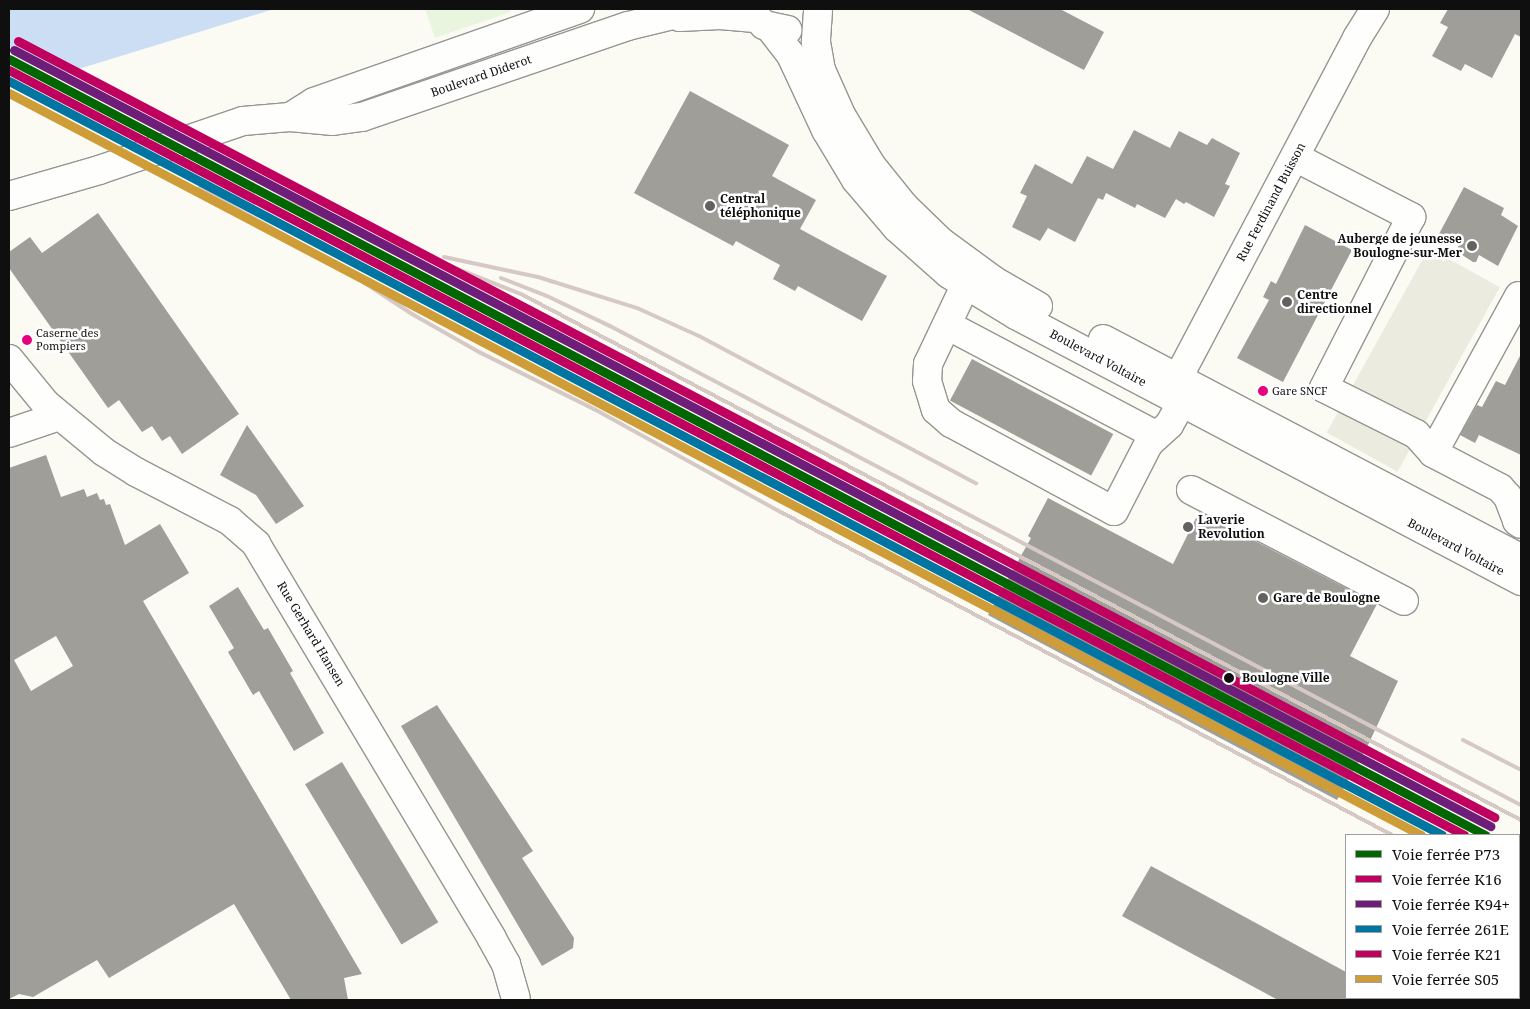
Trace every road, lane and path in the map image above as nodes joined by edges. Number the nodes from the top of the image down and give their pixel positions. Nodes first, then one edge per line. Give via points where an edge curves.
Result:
1 (580, 9) edge
2 (698, 9) edge
3 (1375, 9) edge
4 (819, 10) edge
5 (669, 17) junction
6 (758, 18) edge
7 (290, 117) junction
8 (1295, 157) junction
9 (9, 196) edge
10 (966, 286) junction
11 (1518, 296) dead end
12 (947, 324) junction
13 (9, 359) edge
14 (1180, 390) junction
15 (59, 416) junction
16 (9, 434) edge
17 (1156, 435) junction
18 (1433, 453) junction
19 (1191, 490) dead end
20 (1521, 524) edge
21 (1521, 558) edge
22 (1521, 582) edge
23 (1404, 601) dead end
24 (518, 999) edge

1 - 7 street, Boulevard Diderot via 314,102
2 - 5 street, Boulevard Diderot
3 - 8 street, Rue Ferdinand Buisson
4 - 6 street, Boulevard Diderot via 809,22 796,29 781,30
4 - 14 street, Boulevard Voltaire via 816,51 833,98 871,165 912,215 949,248 993,280
5 - 6 street, Boulevard Diderot via 720,15
5 - 7 street, Boulevard Diderot via 616,30 362,118 333,121
6 - 10 street, Boulevard Voltaire via 791,55 826,130 863,189 910,242
7 - 9 street, Boulevard Diderot via 251,119 225,125 99,170
8 - 14 street, Rue Ferdinand Buisson
8 - 18 street via 1411,217 1324,388 1416,434
10 - 12 street
10 - 14 street, Boulevard Voltaire via 1016,315
11 - 18 street
12 - 17 street
12 - 17 street, Rue Ferdinand Buisson via 928,364 929,391 936,410 943,418 1114,511
13 - 15 street, Rue Gerhard Hansen
14 - 17 street, Rue Ferdinand Buisson via 1169,425
14 - 21 street, Boulevard Voltaire
14 - 22 street, Boulevard Voltaire
15 - 16 street
15 - 24 street, Rue Gerhard Hansen via 104,452 230,521 256,544 491,937 506,964
18 - 20 street via 1500,488
19 - 23 street

